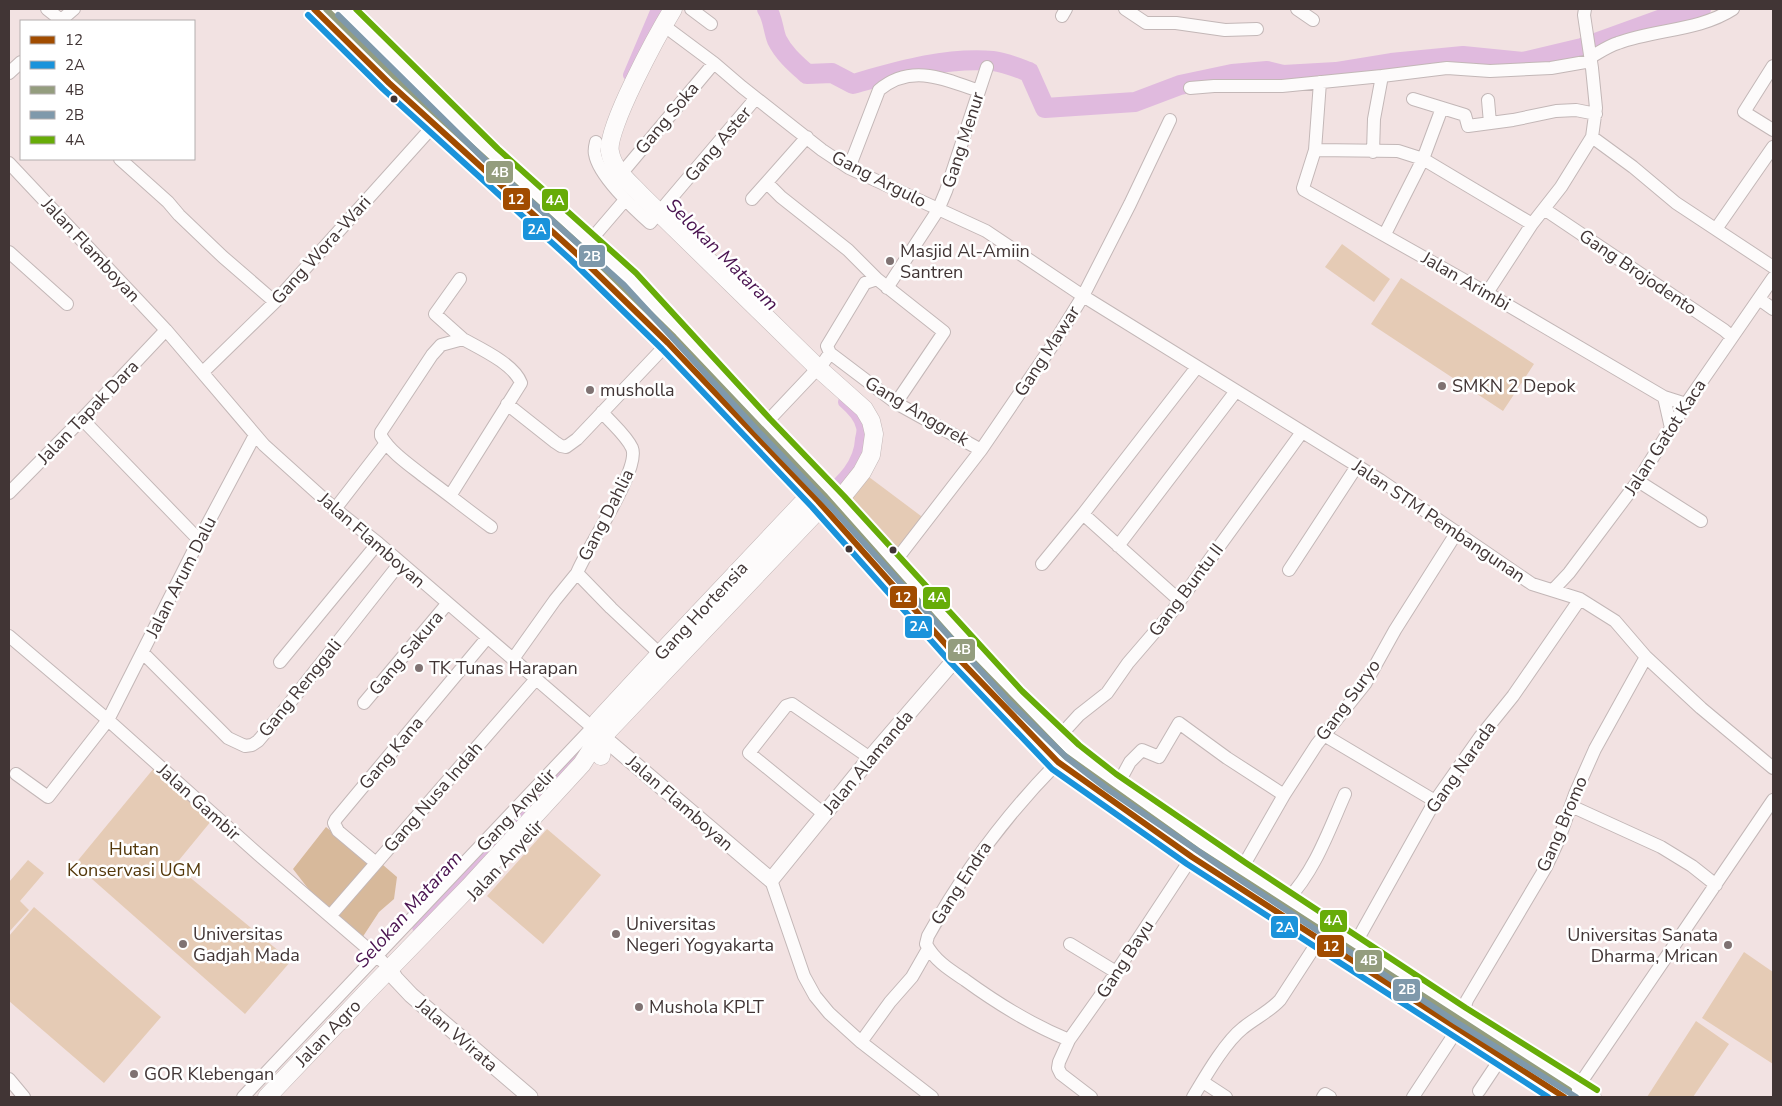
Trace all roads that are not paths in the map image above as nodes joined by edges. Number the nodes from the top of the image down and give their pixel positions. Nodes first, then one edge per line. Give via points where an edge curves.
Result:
1 (47, 9) edge
2 (74, 9) edge
3 (314, 9) edge
4 (344, 9) edge
5 (673, 9) edge
6 (691, 9) edge
7 (1125, 9) edge
8 (1297, 9) edge
9 (1585, 9) edge
10 (1733, 9) edge
11 (60, 20) edge
12 (62, 20) edge
13 (1313, 20) dead end
14 (711, 24) dead end
15 (663, 25) junction
16 (1257, 29) dead end
17 (1591, 59) junction
18 (714, 62) junction
19 (1773, 66) edge
20 (987, 67) dead end
21 (1382, 76) junction
22 (1320, 82) junction
23 (1190, 88) dead end
24 (979, 91) junction
25 (756, 98) junction
26 (1413, 98) dead end
27 (1488, 100) dead end
28 (1442, 108) junction
29 (1596, 114) junction
30 (1170, 120) dead end
31 (1490, 123) junction
32 (435, 124) junction
33 (1773, 130) edge
34 (807, 137) junction
35 (1592, 137) junction
36 (596, 142) dead end
37 (1773, 147) edge
38 (1315, 150) junction
39 (1372, 152) junction
40 (1423, 159) junction
41 (124, 160) edge
42 (9, 163) edge
43 (849, 168) junction
44 (621, 174) junction
45 (767, 183) junction
46 (752, 199) dead end
47 (625, 200) junction
48 (1544, 208) junction
49 (938, 210) junction
50 (656, 216) junction
51 (1532, 224) junction
52 (1716, 229) junction
53 (1385, 234) junction
54 (584, 248) junction
55 (9, 252) edge
56 (1773, 267) edge
57 (1773, 278) edge
58 (460, 279) dead end
59 (882, 284) junction
60 (1487, 293) junction
61 (1083, 296) junction
62 (1758, 300) junction
63 (275, 302) junction
64 (67, 304) dead end
65 (1773, 309) edge
66 (166, 330) junction
67 (1732, 337) junction
68 (463, 338) junction
69 (668, 343) junction
70 (830, 353) junction
71 (1196, 367) junction
72 (816, 371) junction
73 (203, 372) junction
74 (1236, 391) junction
75 (1664, 397) junction
76 (896, 403) junction
77 (507, 404) junction
78 (1686, 404) junction
79 (602, 412) junction
80 (82, 419) junction
81 (764, 425) junction
82 (1671, 428) junction
83 (1302, 432) junction
84 (255, 435) junction
85 (386, 443) junction
86 (981, 450) junction
87 (1357, 466) junction
88 (1638, 481) junction
89 (9, 492) edge
90 (450, 496) junction
91 (825, 497) junction
92 (335, 509) junction
93 (1083, 514) junction
94 (1701, 521) dead end
95 (491, 527) dead end
96 (1457, 532) junction
97 (199, 540) junction
98 (378, 542) junction
99 (1118, 546) junction
100 (400, 563) junction
101 (893, 564) junction
102 (1042, 564) dead end
103 (1289, 570) dead end
104 (577, 573) junction
105 (1570, 573) junction
106 (1553, 590) junction
107 (1567, 594) junction
108 (1580, 599) junction
109 (1179, 600) junction
110 (447, 604) junction
111 (9, 636) edge
112 (487, 638) junction
113 (963, 651) junction
114 (143, 653) junction
115 (660, 654) junction
116 (1646, 657) junction
117 (513, 659) junction
118 (280, 662) dead end
119 (536, 679) junction
120 (364, 702) dead end
121 (108, 720) junction
122 (597, 732) junction
123 (1324, 735) junction
124 (1058, 737) junction
125 (870, 758) junction
126 (1058, 762) junction
127 (1773, 768) edge
128 (16, 774) dead end
129 (1110, 787) junction
130 (1345, 794) dead end
131 (1284, 795) junction
132 (1773, 800) edge
133 (1435, 801) junction
134 (1571, 806) junction
135 (824, 814) junction
136 (1192, 857) junction
137 (376, 864) junction
138 (1241, 870) junction
139 (771, 880) junction
140 (1716, 885) junction
141 (1288, 900) junction
142 (331, 915) junction
143 (1319, 940) junction
144 (1070, 944) dead end
145 (1355, 944) junction
146 (928, 949) junction
147 (386, 965) junction
148 (1116, 972) junction
149 (1459, 1023) junction
150 (1069, 1040) junction
151 (861, 1042) junction
152 (1501, 1058) junction
153 (9, 1079) edge
154 (1203, 1082) junction
155 (1479, 1091) dead end
156 (1576, 1095) edge
157 (24, 1097) edge
158 (243, 1097) edge
159 (267, 1097) edge
160 (282, 1097) edge
161 (530, 1097) edge
162 (932, 1097) edge
163 (1091, 1097) edge
164 (1193, 1097) edge
165 (1226, 1097) edge
166 (1413, 1097) edge

1 - 11 street
2 - 12 street
3 - 32 main road
4 - 54 main road
5 - 15 main road
6 - 14 street
7 - 16 street via 1146,23 1176,23 1225,30
8 - 13 street
9 - 17 street
10 - 17 street via 1698,24 1616,43
15 - 18 street, Gang Argulo
15 - 44 main road via 610,137 609,151
17 - 21 street via 1551,68 1490,71 1447,68
17 - 29 street
18 - 25 street, Gang Argulo
18 - 44 street, Gang Soka
19 - 33 street via 1744,112
20 - 24 street, Gang Menur
21 - 22 street
21 - 39 street
22 - 23 street
22 - 38 street
24 - 43 street via 922,75 889,82 880,90
24 - 49 street, Gang Menur
25 - 34 street, Gang Argulo
25 - 50 street, Gang Aster
26 - 28 street
27 - 31 street
28 - 31 street via 1465,115 1468,126
28 - 40 street
29 - 31 street via 1556,111
29 - 35 street
30 - 61 street, Gang Mawar
32 - 54 main road via 512,196
32 - 63 street, Gang Wora-Wari
34 - 43 street, Gang Argulo
34 - 45 street
35 - 48 street via 1562,187
35 - 52 street via 1676,203
36 - 47 street via 594,153 597,162
37 - 52 street
38 - 39 street
38 - 53 street, Jalan Arimbi via 1302,188
39 - 40 street via 1398,151
40 - 51 street
40 - 53 street
41 - 63 street via 223,257
42 - 66 street, Jalan Flamboyan
43 - 49 street, Gang Argulo
44 - 50 main road
45 - 46 street
45 - 59 street via 848,250
47 - 50 street via 649,223
47 - 54 street
48 - 51 street
48 - 67 street, Gang Brojodento
49 - 59 street, Gang Menur
49 - 61 street, Gang Argulo via 986,231
50 - 72 main road
51 - 60 street
52 - 56 street
53 - 60 street, Jalan Arimbi
54 - 69 main road
54 - 81 main road via 630,279
55 - 64 street
57 - 62 street, Jalan Gatot Kaca
58 - 68 street via 435,314
59 - 70 street via 865,283 827,346
59 - 76 street via 944,332
60 - 75 street, Jalan Arimbi
61 - 71 street, Jalan STM Pembangunan
61 - 86 street, Gang Mawar
62 - 65 street
62 - 67 street, Jalan Gatot Kaca
63 - 73 street, Gang Wora-Wari
66 - 73 street, Jalan Flamboyan
66 - 80 street, Jalan Tapak Dara
67 - 78 street, Jalan Gatot Kaca
68 - 77 street via 519,377 521,383
68 - 85 street via 441,346 432,355 381,432 380,436
69 - 79 street
69 - 91 main road
70 - 72 street
70 - 76 street, Gang Anggrek
71 - 74 street, Jalan STM Pembangunan
71 - 93 street
72 - 81 street
72 - 91 main road via 864,409 874,434 871,455 862,472
73 - 84 street, Jalan Flamboyan
74 - 83 street, Jalan STM Pembangunan
74 - 99 street
75 - 78 street, Jalan Arimbi
75 - 82 street
76 - 86 street, Gang Anggrek
77 - 79 street via 566,447
77 - 90 street
78 - 82 street, Jalan Gatot Kaca
79 - 104 street, Gang Dahlia via 632,448 632,463
80 - 89 street, Jalan Tapak Dara
80 - 97 street
81 - 91 main road
82 - 88 street, Jalan Gatot Kaca
83 - 87 street, Jalan STM Pembangunan
83 - 109 street, Gang Buntu II
84 - 92 street, Jalan Flamboyan
84 - 97 street, Jalan Arum Dalu
85 - 90 street
85 - 92 street
86 - 101 street, Gang Mawar
87 - 96 street, Jalan STM Pembangunan
87 - 103 street
88 - 94 street
88 - 105 street, Jalan Gatot Kaca
90 - 95 street
91 - 101 main road
91 - 113 main road
91 - 115 main road, Gang Hortensia
91 - 122 main road, Gang Hortensia via 606,733
92 - 98 street, Jalan Flamboyan
93 - 99 street
93 - 102 street
96 - 106 street, Jalan STM Pembangunan via 1532,584
96 - 123 street, Gang Suryo via 1365,684
97 - 114 street, Jalan Arum Dalu
98 - 100 street, Jalan Flamboyan
98 - 118 street
99 - 109 street
100 - 110 street, Jalan Flamboyan
100 - 114 street, Gang Renggali via 281,714 252,745 245,746 228,738
101 - 113 main road
104 - 115 street, Gang Dahlia
104 - 117 street
105 - 106 street, Jalan Gatot Kaca
105 - 107 street, Jalan Gatot Kaca
106 - 107 street, Jalan STM Pembangunan
107 - 108 street, Jalan STM Pembangunan
108 - 116 street, Jalan STM Pembangunan via 1615,621
108 - 133 street, Gang Narada
109 - 124 street, Gang Buntu II via 1107,693
110 - 112 street, Jalan Flamboyan
110 - 120 street, Gang Sakura
111 - 121 street, Jalan Gambir
112 - 117 street, Jalan Flamboyan
112 - 137 street, Gang Kana via 334,823 338,831
113 - 124 main road
113 - 125 street, Jalan Alamanda
113 - 126 main road
114 - 121 street, Jalan Arum Dalu
115 - 122 main road, Gang Hortensia via 598,721
116 - 127 street, Jalan STM Pembangunan
116 - 134 street, Gang Bromo via 1594,749
117 - 119 street, Jalan Flamboyan
119 - 122 street, Jalan Flamboyan
119 - 137 street, Gang Nusa Indah
121 - 128 street, Jalan Arum Dalu via 48,797
121 - 142 street, Jalan Gambir
122 - 139 street, Jalan Flamboyan
122 - 147 street, Gang Anyelir
122 - 147 main road, Jalan Anyelir via 602,752 594,766
123 - 131 street, Gang Suryo
123 - 133 street
124 - 129 main road
125 - 135 street, Jalan Alamanda
125 - 135 street via 792,704 786,706 749,753
126 - 129 main road
126 - 146 street, Gang Endra via 1012,812 968,869 928,936
129 - 131 street via 1142,750 1158,757 1179,723
129 - 136 main road
129 - 138 main road
130 - 141 street via 1309,872
131 - 138 street, Gang Suryo
132 - 140 street
133 - 145 street, Gang Narada
134 - 140 street via 1661,847
134 - 149 street, Gang Bromo via 1546,867 1467,1000
135 - 139 street, Jalan Alamanda
136 - 143 main road
136 - 148 street, Gang Bayu
137 - 142 street, Gang Nusa Indah
138 - 141 main road
139 - 151 street via 815,996
140 - 156 street
141 - 145 main road
142 - 147 street, Jalan Gambir
143 - 149 main road
143 - 154 street via 1280,1000 1242,1028
144 - 148 street
145 - 149 main road
146 - 150 street, Gang Endra via 945,966 1000,1004
146 - 151 street via 912,977
147 - 158 street, Gang Anyelir
147 - 159 main road, Jalan Agro
147 - 160 main road, Jalan Agro
147 - 161 street, Jalan Wirata via 410,995
148 - 150 street, Gang Bayu
149 - 152 main road
149 - 156 main road
149 - 166 street, Gang Bromo
150 - 163 street, Gang Bayu via 1058,1068 1061,1074
151 - 162 street
152 - 155 street
152 - 156 main road
153 - 157 street
154 - 164 street
154 - 165 street

